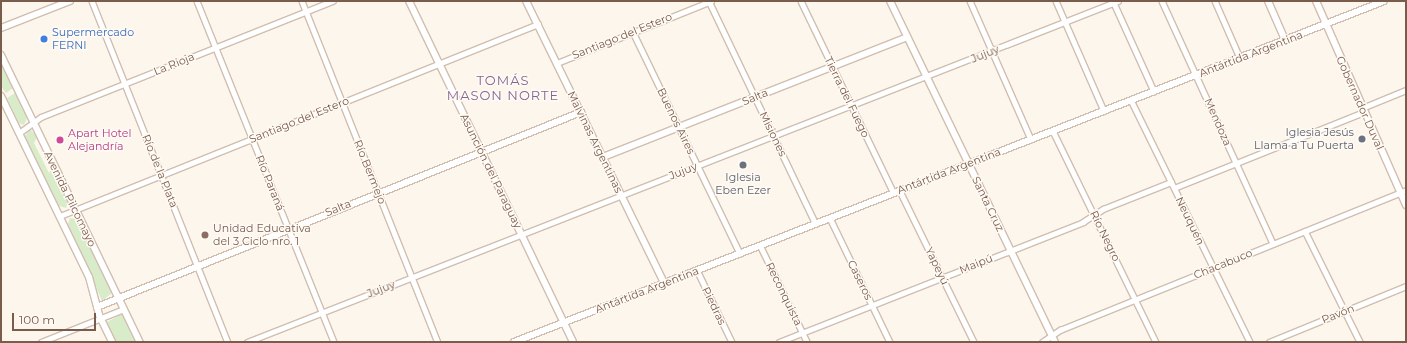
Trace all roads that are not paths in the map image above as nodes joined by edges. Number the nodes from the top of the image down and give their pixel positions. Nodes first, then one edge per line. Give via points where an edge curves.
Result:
1 (70, 1) edge
2 (92, 1) edge
3 (197, 1) edge
4 (302, 1) edge
5 (333, 1) edge
6 (409, 1) edge
7 (526, 1) edge
8 (710, 1) edge
9 (801, 1) edge
10 (890, 1) edge
11 (970, 1) edge
12 (1056, 1) edge
13 (1162, 1) edge
14 (1215, 1) edge
15 (1268, 1) edge
16 (1316, 1) edge
17 (1384, 1) edge
18 (1116, 2) edge
19 (306, 12) junction
20 (1065, 22) junction
21 (538, 24) junction
22 (1326, 24) junction
23 (1, 28) edge
24 (633, 32) junction
25 (907, 36) junction
26 (1285, 40) junction
27 (216, 47) junction
28 (992, 51) junction
29 (1, 55) edge
30 (1240, 58) junction
31 (556, 63) junction
32 (439, 64) junction
33 (832, 66) junction
34 (1196, 75) junction
35 (926, 76) junction
36 (125, 84) junction
37 (1406, 90) edge
38 (1154, 91) junction
39 (1, 96) edge
40 (755, 97) junction
41 (1131, 100) junction
42 (342, 103) junction
43 (851, 105) junction
44 (1363, 110) junction
45 (1104, 111) junction
46 (581, 112) junction
47 (33, 122) junction
48 (679, 127) junction
49 (1053, 131) junction
50 (19, 133) junction
51 (773, 136) junction
52 (252, 139) junction
53 (1031, 139) junction
54 (482, 152) junction
55 (602, 157) junction
56 (1236, 163) junction
57 (969, 164) junction
58 (697, 165) junction
59 (162, 175) junction
60 (1171, 182) junction
61 (1174, 188) junction
62 (1403, 191) edge
63 (897, 192) junction
64 (378, 193) junction
65 (621, 195) junction
66 (1406, 205) edge
67 (76, 209) junction
68 (1094, 215) junction
69 (60, 216) junction
70 (830, 218) junction
71 (816, 224) junction
72 (288, 228) junction
73 (1305, 231) junction
74 (522, 234) junction
75 (1273, 244) junction
76 (760, 246) junction
77 (1011, 251) junction
78 (740, 254) junction
79 (198, 264) junction
80 (1213, 268) junction
81 (697, 270) junction
82 (412, 277) junction
83 (942, 278) junction
84 (664, 283) junction
85 (1406, 286) edge
86 (118, 296) junction
87 (1135, 299) junction
88 (872, 305) junction
89 (97, 306) junction
90 (124, 309) junction
91 (1345, 311) junction
92 (322, 313) junction
93 (101, 319) junction
94 (564, 322) junction
95 (803, 333) junction
96 (1052, 335) junction
97 (41, 342) edge
98 (112, 342) edge
99 (140, 342) edge
100 (228, 342) edge
101 (247, 342) edge
102 (334, 342) edge
103 (438, 342) edge
104 (514, 342) edge
105 (573, 342) edge
106 (732, 342) edge
107 (779, 342) edge
108 (807, 342) edge
109 (890, 342) edge
110 (972, 342) edge
111 (1042, 342) edge
112 (1055, 342) edge
113 (1156, 342) edge
114 (1250, 342) edge
115 (1269, 342) edge
116 (1360, 342) edge

1 - 23 main road
2 - 36 street, Río de la Plata
3 - 27 street, Río Paraná
4 - 19 street, Río Bermejo
5 - 19 street, La Rioja
6 - 32 main road, Asunción del Paraguay
7 - 21 main road, Malvinas Argentinas
8 - 24 street, Santiago del Estero
8 - 40 street, Misiones
9 - 33 street, Tierra del Fuego
10 - 25 main road, Santa Cruz
11 - 28 street
12 - 20 street
13 - 34 street, Mendoza
14 - 30 street
15 - 26 main road
16 - 22 main road, Gobernador Duval
17 - 22 main road, Antártida Argentina
18 - 20 street, Jujuy
18 - 38 street
19 - 27 street, La Rioja
19 - 42 street, Río Bermejo
20 - 28 street, Jujuy
20 - 45 street
21 - 31 main road, Malvinas Argentinas
21 - 32 street, Santiago del Estero
22 - 26 main road, Antártida Argentina
22 - 44 main road, Gobernador Duval
24 - 31 street, Santiago del Estero
24 - 48 street, Buenos Aires
25 - 33 main road, Salta
25 - 35 main road, Santa Cruz
26 - 30 main road, Antártida Argentina
27 - 36 street, La Rioja
27 - 52 street, Río Paraná
28 - 35 street, Jujuy
28 - 53 street
29 - 47 main road, Avenida Pilcomayo
30 - 34 main road, Antártida Argentina
31 - 46 main road, Malvinas Argentinas
32 - 42 street, Santiago del Estero
32 - 54 main road, Asunción del Paraguay
33 - 40 main road, Salta
33 - 43 street, Tierra del Fuego
34 - 38 main road, Antártida Argentina
34 - 56 street, Mendoza
35 - 43 street, Jujuy
35 - 57 main road, Santa Cruz
36 - 47 street, La Rioja
36 - 59 street, Río de la Plata
37 - 44 street
38 - 41 main road, Antártida Argentina
39 - 50 main road, Avenida Pilcomayo
40 - 48 main road, Salta
40 - 51 street, Misiones
41 - 45 main road, Antártida Argentina
41 - 60 street, Neuquén
42 - 52 street, Santiago del Estero
42 - 64 street, Río Bermejo
43 - 51 street, Jujuy
43 - 63 street, Tierra del Fuego
44 - 56 street
44 - 62 main road, Gobernador Duval
45 - 49 main road, Antártida Argentina
46 - 54 main road, Salta
46 - 55 main road, Malvinas Argentinas
47 - 50 street, La Rioja
47 - 67 main road, Avenida Pilcomayo
48 - 55 main road, Salta
48 - 58 street, Buenos Aires
49 - 53 main road, Antártida Argentina
49 - 68 street, Río Negro
50 - 69 main road, Avenida Pilcomayo
51 - 58 street, Jujuy
51 - 71 street, Misiones
52 - 59 street, Santiago del Estero
52 - 72 street, Río Paraná
53 - 57 main road, Antártida Argentina
54 - 64 main road, Salta
54 - 74 main road, Asunción del Paraguay
55 - 65 main road, Malvinas Argentinas
56 - 61 street
56 - 75 street, Mendoza
57 - 63 main road, Antártida Argentina
57 - 77 main road, Santa Cruz
58 - 65 street, Jujuy
58 - 78 street, Buenos Aires
59 - 67 street, Santiago del Estero
59 - 79 street, Río de la Plata
60 - 61 street, Neuquén
60 - 68 street, Maipú
61 - 80 street, Neuquén
62 - 66 main road, Gobernador Duval
62 - 73 street, Chacabuco
63 - 70 main road, Antártida Argentina
63 - 83 street, Yapeyú
64 - 72 main road, Salta
64 - 82 street, Río Bermejo
65 - 74 street, Jujuy
65 - 84 main road, Malvinas Argentinas
67 - 69 street, Santiago del Estero
67 - 86 main road, Avenida Pilcomayo
68 - 77 street, Maipú
68 - 87 street, Río Negro
69 - 89 main road, Avenida Pilcomayo via 89,277
70 - 71 main road, Antártida Argentina
70 - 88 street, Caseros
71 - 76 main road, Antártida Argentina
72 - 79 main road, Salta
72 - 92 street, Río Paraná
73 - 75 street, Chacabuco
73 - 91 street
74 - 82 street, Jujuy
74 - 94 main road, Asunción del Paraguay
75 - 80 street, Chacabuco
76 - 78 main road, Antártida Argentina
76 - 95 street, Reconquista
77 - 83 street, Maipú
77 - 96 main road, Santa Cruz
78 - 81 main road, Antártida Argentina
79 - 86 main road, Salta
79 - 100 street, Río de la Plata
80 - 87 street, Chacabuco
80 - 114 street, Neuquén
81 - 84 main road, Antártida Argentina
81 - 106 street, Piedras
82 - 92 street, Jujuy
82 - 103 street, Río Bermejo
83 - 88 street, Maipú
83 - 110 street, Yapeyú
84 - 94 main road, Antártida Argentina
85 - 91 street, Pavón
86 - 89 main road, Salta
86 - 90 main road, Avenida Pilcomayo
87 - 96 street, Chacabuco
87 - 113 street, Río Negro
88 - 95 street, Maipú
88 - 109 street, Caseros
89 - 93 main road, Avenida Pilcomayo
90 - 93 street
90 - 99 main road, Avenida Pilcomayo
91 - 115 street, Pavón
91 - 116 street
92 - 101 street, Jujuy
92 - 102 street, Río Paraná
93 - 97 street
93 - 98 main road, Avenida Pilcomayo
94 - 104 main road, Antártida Argentina
94 - 105 main road, Asunción del Paraguay
95 - 107 street, Maipú
95 - 108 street, Reconquista
96 - 111 street, Chacabuco
96 - 112 main road, Santa Cruz

